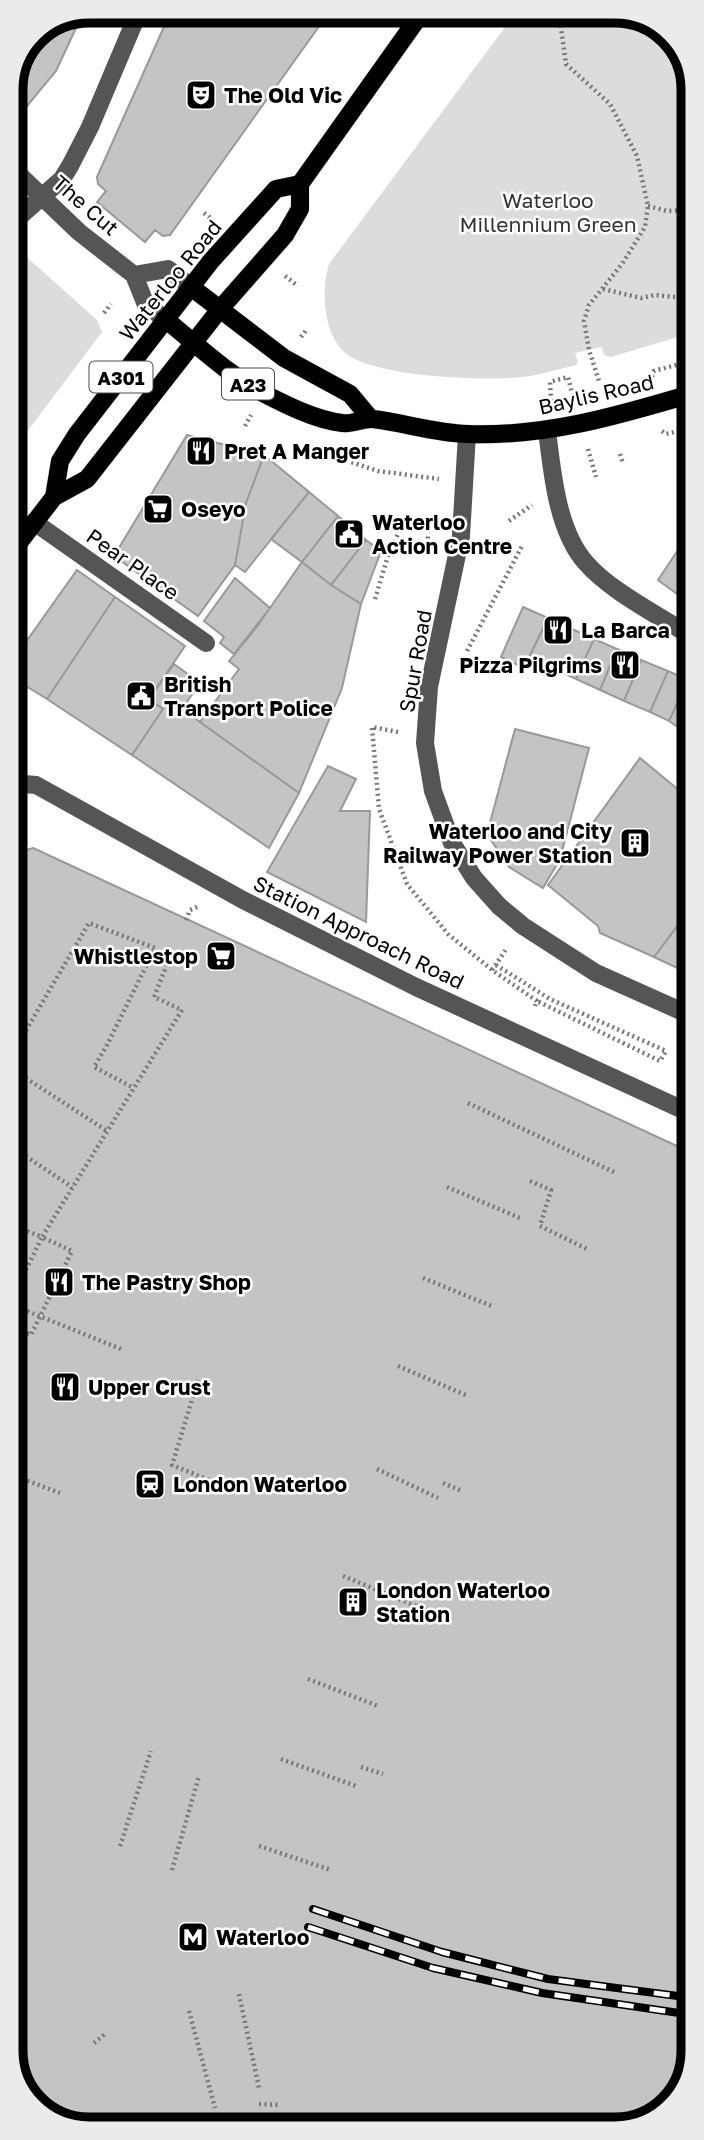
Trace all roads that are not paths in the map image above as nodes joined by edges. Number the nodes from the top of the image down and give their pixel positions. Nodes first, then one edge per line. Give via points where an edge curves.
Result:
1 (134, 23) edge
2 (414, 23) edge
3 (23, 179) edge
4 (300, 184) junction
5 (41, 197) junction
6 (23, 213) edge
7 (134, 275) junction
8 (191, 286) junction
9 (220, 309) junction
10 (165, 319) junction
11 (195, 343) junction
12 (681, 397) edge
13 (370, 418) junction
14 (547, 430) junction
15 (467, 434) junction
16 (54, 496) junction
17 (34, 522) junction
18 (23, 537) edge
19 (681, 630) edge
20 (206, 643) dead end
21 (23, 784) edge
22 (681, 1011) edge
23 (681, 1109) edge

1 - 5 street via 70,166
2 - 4 main road, Waterloo Road / A301
3 - 5 street, The Cut
4 - 8 main road, Waterloo Road / A301 via 276,189
4 - 9 main road, Waterloo Road / A301 via 300,209 285,235
5 - 6 street
5 - 7 street, The Cut
7 - 8 street via 168,269
7 - 10 street, The Cut via 146,304
8 - 9 main road
8 - 10 main road, Waterloo Road / A301
9 - 11 main road, Waterloo Road / A301
9 - 13 main road, A23 via 284,358 350,394
10 - 11 main road, The Cut
10 - 16 main road, Waterloo Road / A301 via 71,443 60,461
11 - 13 main road, Baylis Road / A23 via 261,392 309,413 345,424
11 - 16 main road, Waterloo Road / A301 via 87,479
12 - 14 main road, Baylis Road / A23
13 - 15 main road, Baylis Road / A23
14 - 15 main road, Baylis Road / A23
14 - 19 street via 566,525 585,562
15 - 22 street, Spur Road via 461,536 429,687 425,743 433,791 452,843 474,878 523,926 597,973
16 - 17 main road, Waterloo Road / A301
17 - 18 main road, Waterloo Road / A301
17 - 20 street, Pear Place
21 - 23 street, Station Approach Road via 36,785 66,800 190,873 416,987

